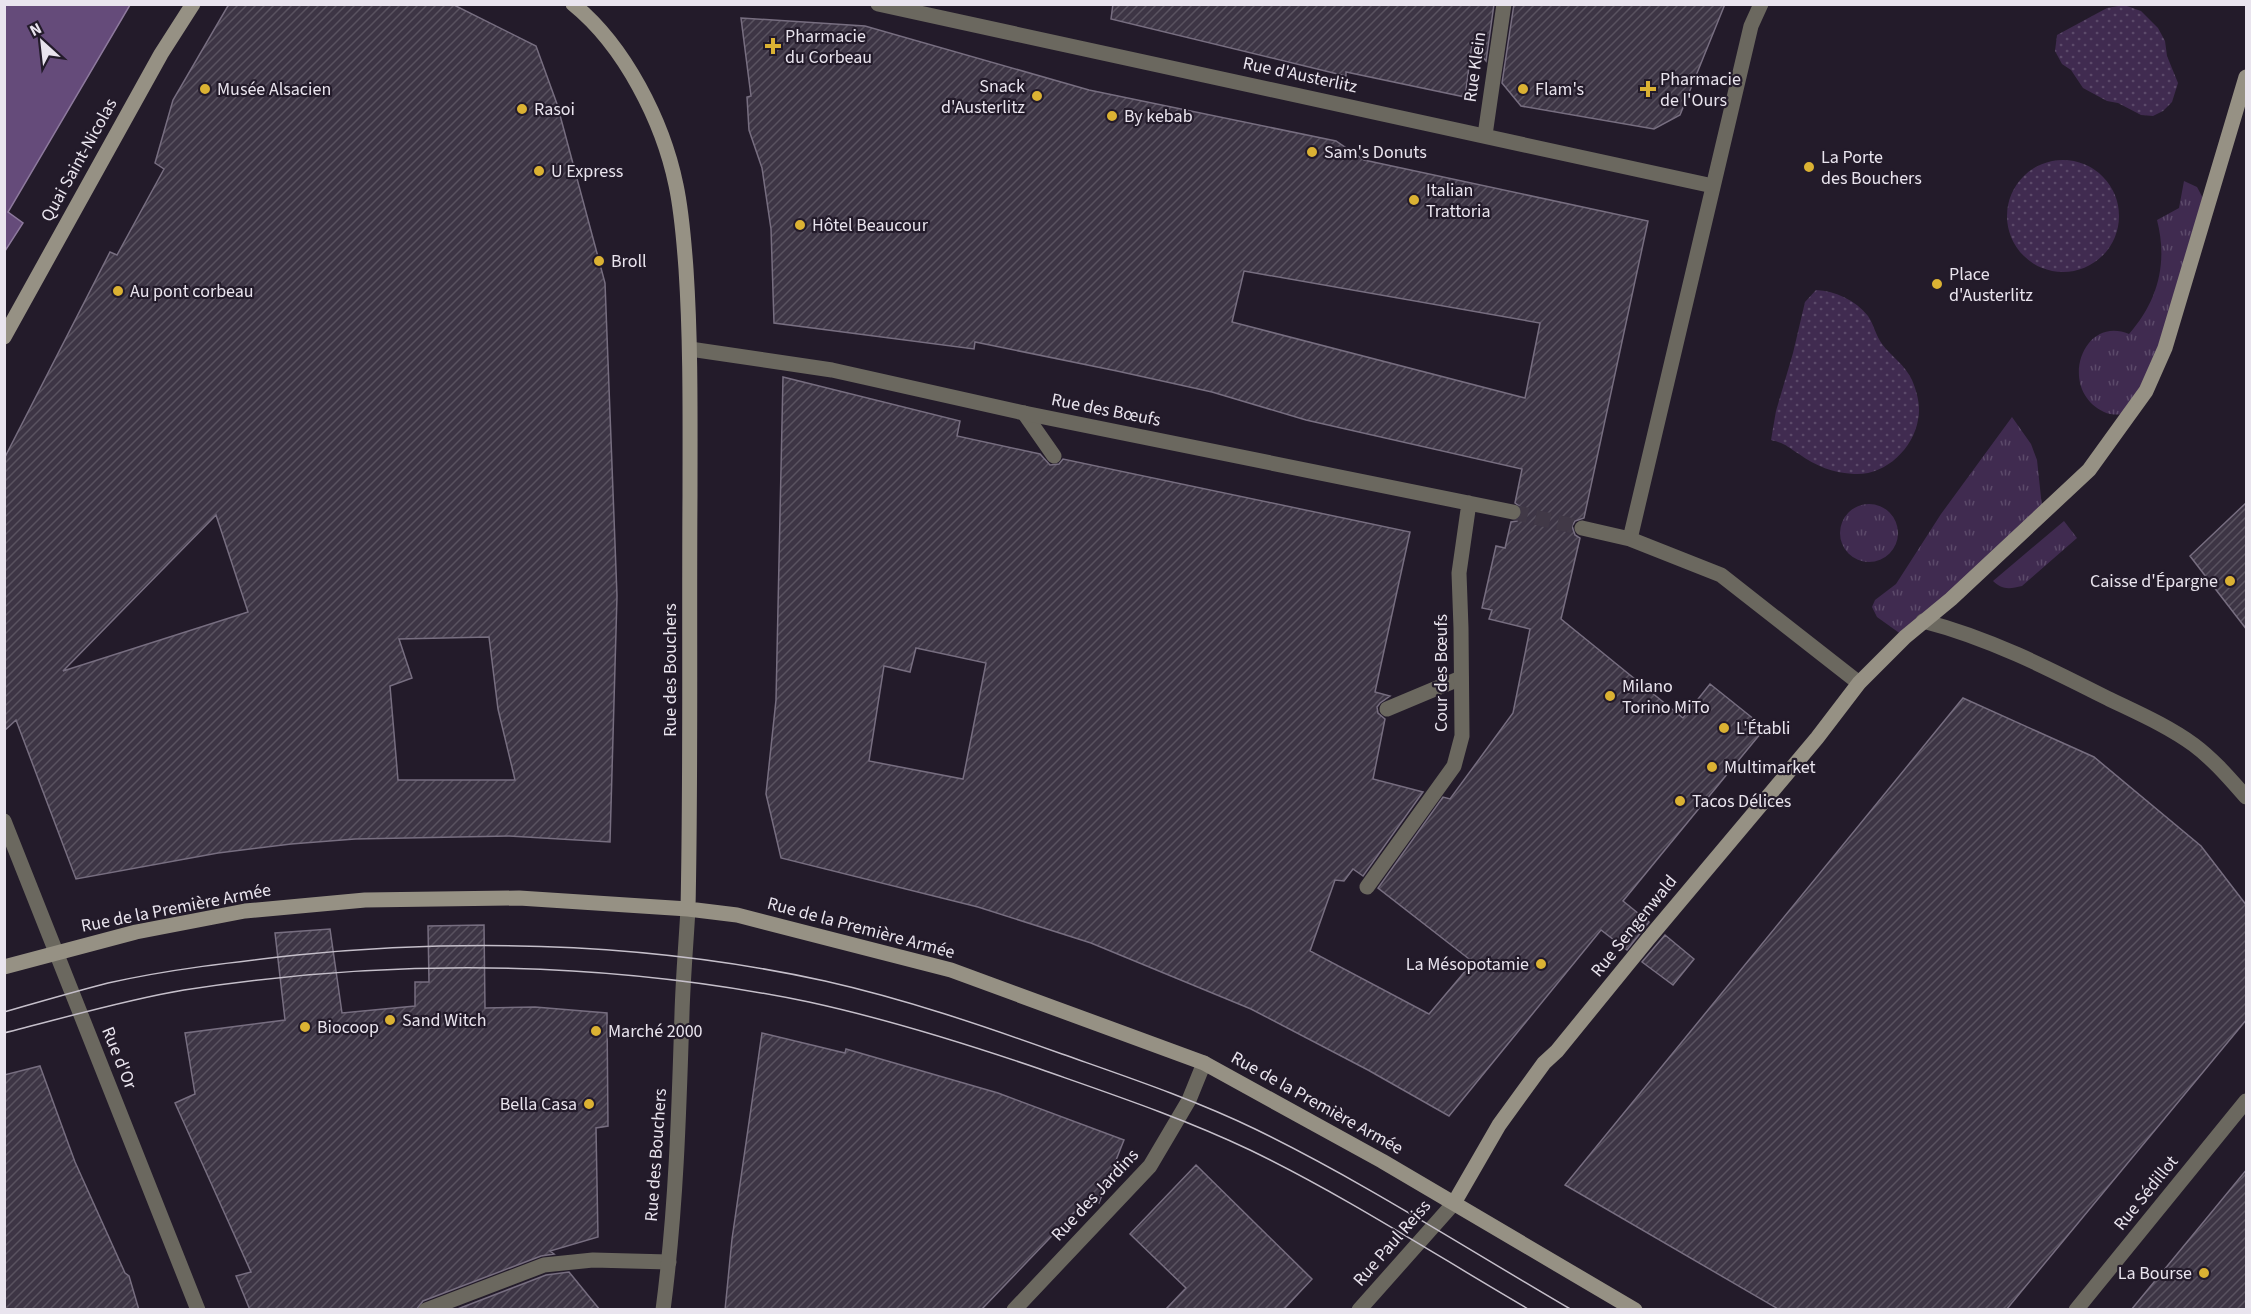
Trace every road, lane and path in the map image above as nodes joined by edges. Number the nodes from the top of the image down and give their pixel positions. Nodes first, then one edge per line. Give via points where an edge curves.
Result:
1 (193, 4) edge
2 (573, 4) edge
3 (878, 4) edge
4 (1504, 4) edge
5 (1761, 4) edge
6 (2245, 86) edge
7 (1485, 135) junction
8 (1713, 186) junction
9 (4, 337) edge
10 (690, 349) junction
11 (1024, 413) junction
12 (1053, 456) dead end
13 (1470, 503) junction
14 (1513, 512) tunnel mouth
15 (1582, 528) tunnel mouth
16 (1630, 539) junction
17 (1923, 621) junction
18 (1461, 678) junction
19 (1859, 683) junction
20 (1387, 709) dead end
21 (2247, 797) edge
22 (4, 821) edge
23 (1367, 887) dead end
24 (688, 909) junction
25 (57, 953) junction
26 (4, 967) edge
27 (1204, 1063) junction
28 (2247, 1101) edge
29 (1454, 1203) junction
30 (669, 1262) junction
31 (198, 1310) edge
32 (426, 1310) edge
33 (663, 1310) edge
34 (1014, 1310) edge
35 (1359, 1310) edge
36 (1635, 1310) edge
37 (2076, 1310) edge

1 - 9 street, Quai Saint-Nicolas via 160,54
2 - 10 street, Rue des Bouchers via 612,46 633,76 664,144 683,228
3 - 7 street, Rue d'Austerlitz
4 - 7 street, Rue Klein
5 - 8 street via 1752,26
6 - 17 street via 2165,348 2146,391 2089,470
7 - 8 street, Rue d'Austerlitz
8 - 16 street
10 - 11 street, Rue des Bœufs via 832,370
10 - 24 street, Rue des Bouchers
11 - 12 street
11 - 13 street, Rue des Bœufs
13 - 14 street, Rue des Bœufs
13 - 18 street, Cour des Bœufs via 1459,573
15 - 16 street
16 - 19 street via 1721,575
17 - 19 street
17 - 21 street via 1978,637 2033,660 2170,730 2220,767
18 - 20 street
18 - 23 street, Cour des Bœufs via 1462,736 1454,766
19 - 29 street, Rue Sengenwald via 1544,1063 1499,1125
22 - 25 street, Rue d'Or
24 - 25 street, Rue de la Première Armée via 519,898 365,900 245,911 136,932
24 - 27 street, Rue de la Première Armée via 737,915 951,970
24 - 30 street, Rue des Bouchers
25 - 26 street, Rue de la Première Armée
25 - 31 street, Rue d'Or
27 - 29 street, Rue de la Première Armée
27 - 34 street, Rue des Jardins via 1190,1100 1150,1166
28 - 37 street, Rue Sédillot
29 - 35 street, Rue Paul Reiss
29 - 36 street, Rue de la Première Armée
30 - 32 street via 593,1260 544,1265
30 - 33 street, Rue des Bouchers

